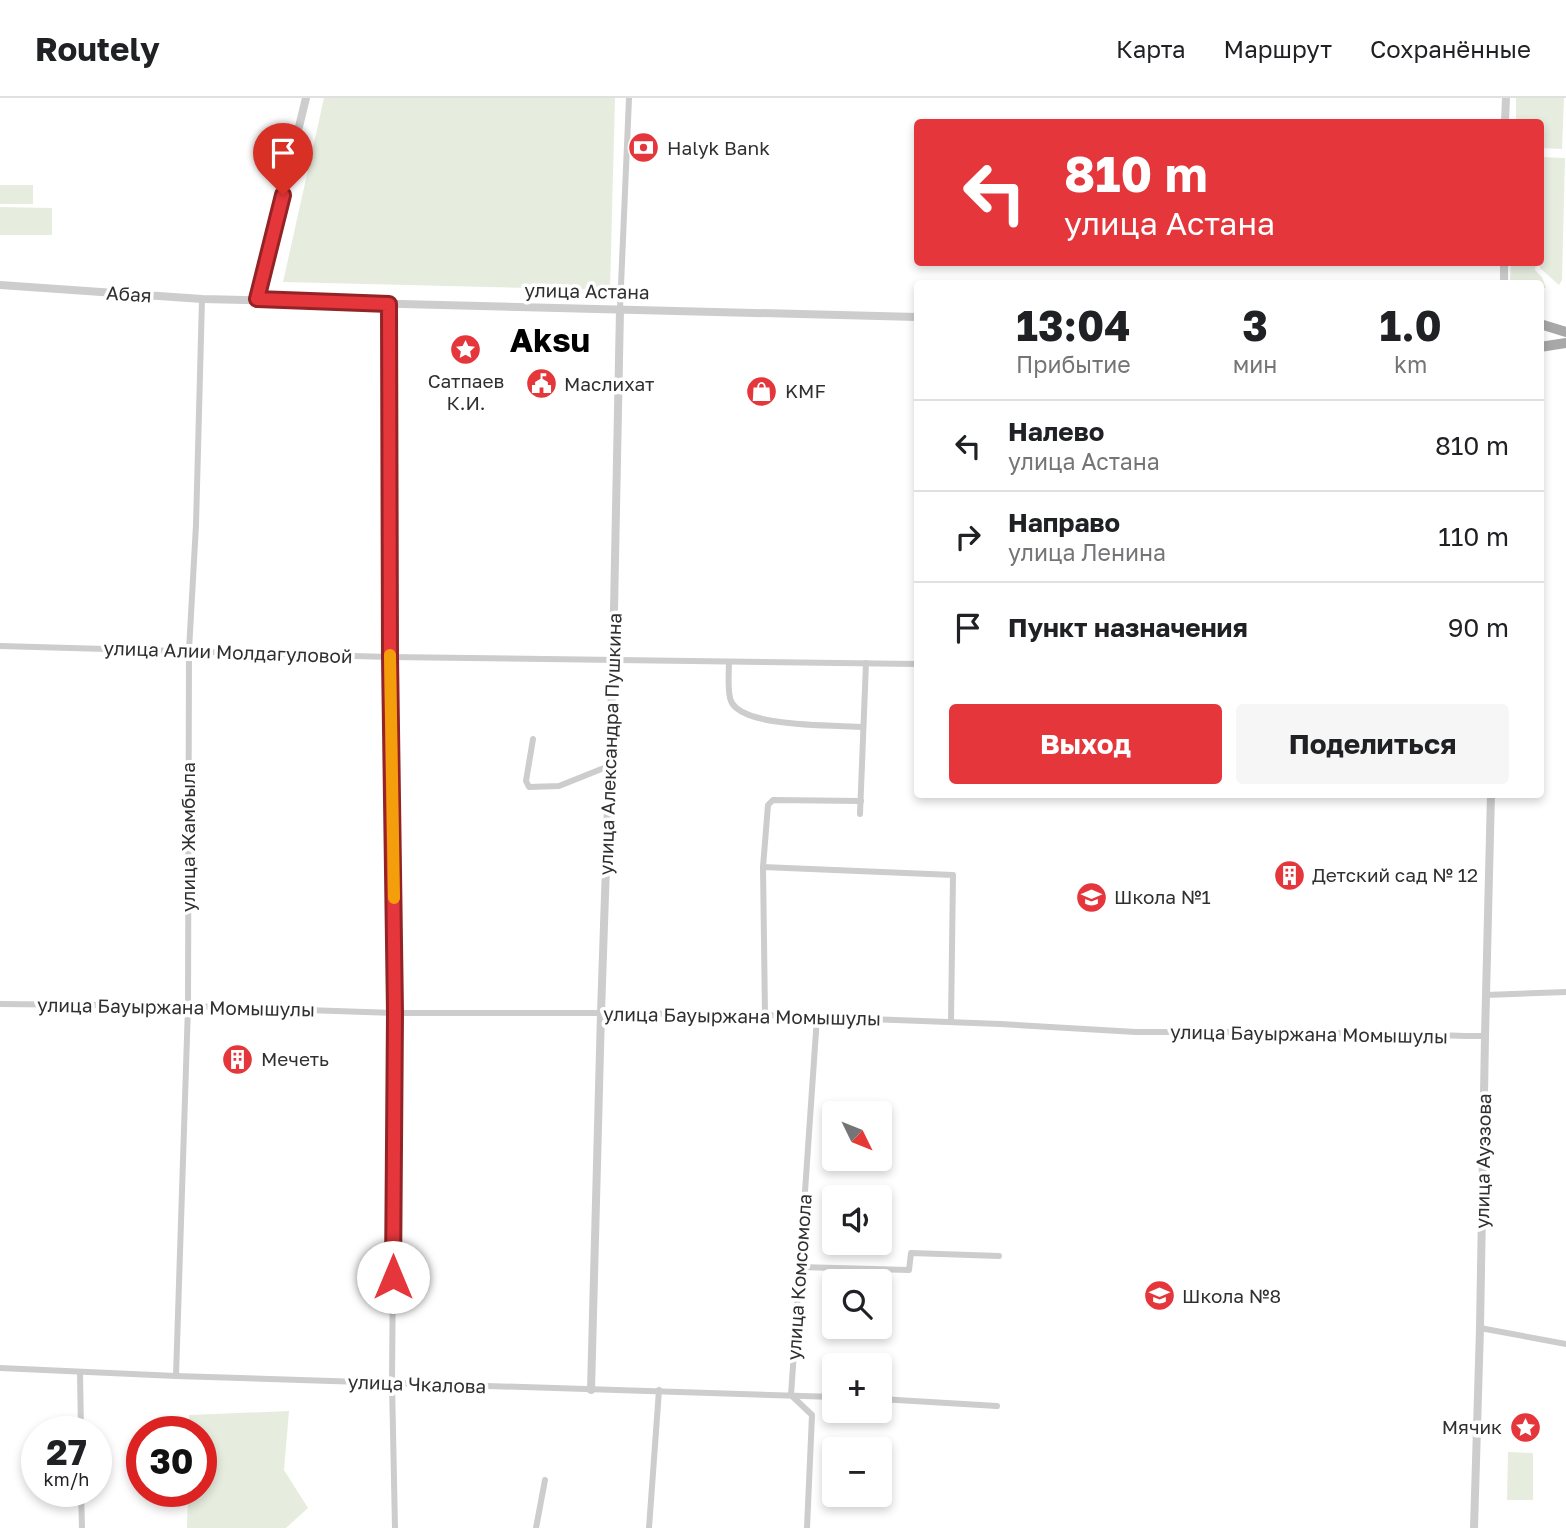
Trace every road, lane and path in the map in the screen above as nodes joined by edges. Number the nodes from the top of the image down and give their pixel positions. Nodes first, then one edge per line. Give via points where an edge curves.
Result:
1 (306, 98) edge
2 (629, 98) edge
3 (1506, 98) edge
4 (1506, 119) edge
5 (0, 285) edge
6 (202, 299) junction
7 (257, 299) junction
8 (389, 304) junction
9 (620, 309) junction
10 (914, 317) edge
11 (1544, 325) edge
12 (1566, 332) edge
13 (1566, 343) edge
14 (1544, 346) edge
15 (0, 646) edge
16 (189, 650) junction
17 (390, 657) junction
18 (613, 660) junction
19 (729, 662) junction
20 (866, 663) junction
21 (914, 664) edge
22 (863, 727) junction
23 (533, 739) dead end
24 (608, 766) junction
25 (1491, 798) edge
26 (860, 801) junction
27 (860, 814) dead end
28 (763, 867) junction
29 (1566, 992) edge
30 (1486, 995) junction
31 (0, 1004) edge
32 (188, 1006) junction
33 (395, 1013) junction
34 (601, 1013) junction
35 (765, 1016) junction
36 (817, 1017) junction
37 (951, 1022) junction
38 (1485, 1035) junction
39 (999, 1256) dead end
40 (800, 1267) junction
41 (1480, 1328) junction
42 (1566, 1343) edge
43 (0, 1368) edge
44 (80, 1372) junction
45 (176, 1376) junction
46 (392, 1383) junction
47 (591, 1390) junction
48 (659, 1390) junction
49 (791, 1395) junction
50 (822, 1396) edge
51 (892, 1400) edge
52 (998, 1406) dead end
53 (81, 1416) edge
54 (545, 1480) dead end
55 (81, 1507) edge
56 (82, 1528) edge
57 (395, 1528) edge
58 (536, 1528) edge
59 (649, 1528) edge
60 (807, 1528) edge
61 (1474, 1528) edge

1 - 7 street
2 - 9 street, улица Александра Пушкина
3 - 4 street
5 - 6 street, Абая
6 - 7 street, Абая
6 - 16 street, улица Жамбыла
7 - 8 street, улица Астана
8 - 9 street, улица Астана
8 - 17 street
9 - 10 street, улица Астана
9 - 18 street, улица Александра Пушкина
11 - 12 main road
13 - 14 main road
15 - 16 street, улица Алии Молдагуловой
16 - 17 street, улица Алии Молдагуловой
16 - 32 street, улица Жамбыла
17 - 18 street, улица Алии Молдагуловой
17 - 33 street
18 - 19 street, улица Алии Молдагуловой
18 - 24 street, улица Александра Пушкина
19 - 20 street, улица Алии Молдагуловой
19 - 22 street via 730,700 754,718
20 - 21 street, улица Алии Молдагуловой
20 - 22 street
22 - 26 street
23 - 24 street via 529,787 559,786
24 - 34 street, улица Александра Пушкина
25 - 30 street, улица Ауэзова
26 - 27 street
26 - 28 street via 773,800 768,805
28 - 35 street
28 - 37 street via 953,875
29 - 30 street
30 - 38 street, улица Ауэзова
31 - 32 street, улица Бауыржана Момышулы
32 - 33 street, улица Бауыржана Момышулы
32 - 45 street, улица Жамбыла
33 - 34 street, улица Бауыржана Момышулы
33 - 46 street
34 - 35 street, улица Бауыржана Момышулы
34 - 47 street, улица Александра Пушкина
35 - 36 street, улица Бауыржана Момышулы
36 - 37 street, улица Бауыржана Момышулы
36 - 40 street, улица Комсомола
37 - 38 street, улица Бауыржана Момышулы via 1136,1032
38 - 41 street, улица Ауэзова
39 - 40 street via 911,1253 909,1270
40 - 49 street, улица Комсомола
41 - 42 street
41 - 61 street, улица Ауэзова
43 - 44 street, улица Чкалова
44 - 45 street, улица Чкалова
44 - 53 street
45 - 46 street, улица Чкалова
46 - 47 street, улица Чкалова
46 - 57 street
47 - 48 street, улица Чкалова
48 - 49 street, улица Чкалова
48 - 59 street
49 - 50 street, улица Чкалова
49 - 60 street via 812,1415
51 - 52 street
54 - 58 street
55 - 56 street

